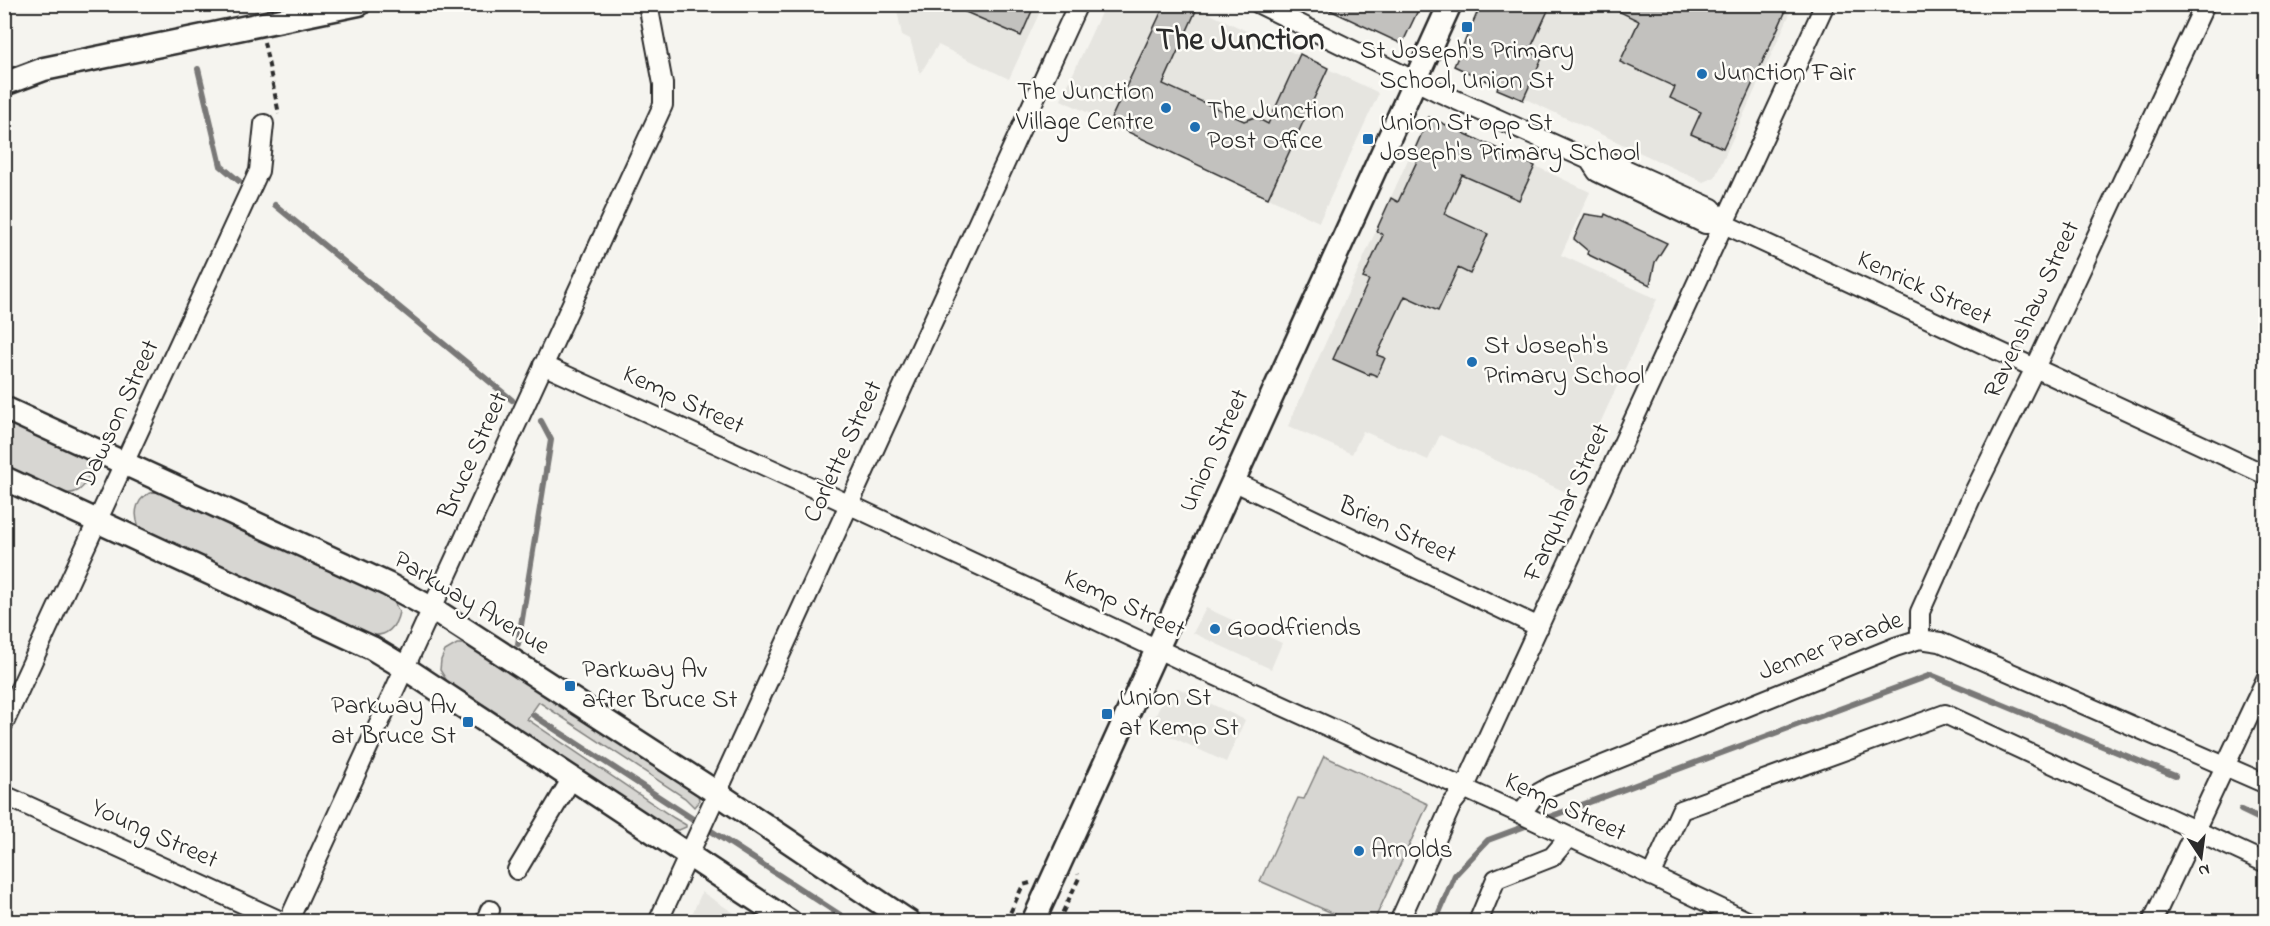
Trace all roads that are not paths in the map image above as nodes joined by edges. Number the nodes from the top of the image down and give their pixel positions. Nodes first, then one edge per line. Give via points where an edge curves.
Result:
1 (359, 4) edge
2 (648, 4) edge
3 (1078, 4) edge
4 (1259, 4) edge
5 (1450, 4) edge
6 (1825, 4) edge
7 (2205, 4) edge
8 (44, 69) junction
9 (4, 70) edge
10 (1415, 81) junction
11 (4, 84) edge
12 (264, 124) road end
13 (1724, 224) junction
14 (543, 364) junction
15 (2035, 368) junction
16 (4, 408) edge
17 (125, 463) junction
18 (2265, 476) edge
19 (4, 478) edge
20 (1233, 481) junction
21 (848, 504) junction
22 (98, 521) junction
23 (433, 609) junction
24 (1539, 627) junction
25 (1920, 639) junction
26 (1156, 648) junction
27 (405, 668) junction
28 (2265, 679) edge
29 (4, 723) edge
30 (2226, 766) junction
31 (572, 778) junction
32 (2265, 784) edge
33 (1464, 789) junction
34 (717, 793) junction
35 (4, 795) edge
36 (1526, 816) junction
37 (2194, 829) junction
38 (1562, 834) junction
39 (689, 854) junction
40 (2265, 863) edge
41 (517, 870) dead end
42 (1651, 876) junction
43 (285, 921) edge
44 (658, 921) edge
45 (790, 921) edge
46 (909, 921) edge
47 (1033, 921) edge
48 (1399, 921) edge
49 (1478, 921) edge
50 (1749, 921) edge
51 (2152, 921) edge

1 - 8 main road
2 - 14 street, Bruce Street via 663,84 663,105
3 - 21 street, Corlette Street
4 - 10 street, Kenrick Street
5 - 10 main road, Union Street
6 - 13 street, Farquhar Street
7 - 15 street, Ravenshaw Street
8 - 9 main road
8 - 11 main road
10 - 13 street, Kenrick Street via 1589,160 1604,159 1712,208
10 - 20 main road, Union Street
12 - 17 street, Dawson Street via 259,171
13 - 15 street, Kenrick Street
13 - 24 street, Farquhar Street
14 - 21 street, Kemp Street
14 - 23 street, Bruce Street
15 - 18 street, Kenrick Street
15 - 25 street, Ravenshaw Street via 1920,612
16 - 17 main road, Parkway Avenue
17 - 22 street, Dawson Street
17 - 23 main road, Parkway Avenue
19 - 22 main road
20 - 24 street, Brien Street
20 - 26 main road, Union Street
21 - 26 street, Kemp Street
21 - 34 street, Corlette Street
22 - 27 main road via 372,648
22 - 29 street, Dawson Street
23 - 27 street, Bruce Street
23 - 34 main road, Parkway Avenue
24 - 33 street, Farquhar Street
25 - 30 street, Jenner Parade via 1940,642
25 - 36 street, Jenner Parade via 1551,786 1534,795
26 - 33 street, Kemp Street
26 - 47 main road, Union Street
27 - 31 main road
27 - 43 street, Bruce Street
28 - 30 street
30 - 32 street, Jenner Parade
30 - 37 street
31 - 39 main road
31 - 41 street
33 - 36 street, Kemp Street
33 - 48 street, Farquhar Street via 1452,804
34 - 39 street, Corlette Street
34 - 46 main road, Parkway Avenue
35 - 43 street, Young Street
36 - 38 street, Kemp Street
37 - 40 street
37 - 42 street via 1945,714 1681,810
37 - 51 street
38 - 42 street, Kemp Street
38 - 49 street via 1552,857 1497,879
39 - 44 street, Corlette Street
39 - 45 main road
42 - 50 street, Kemp Street

